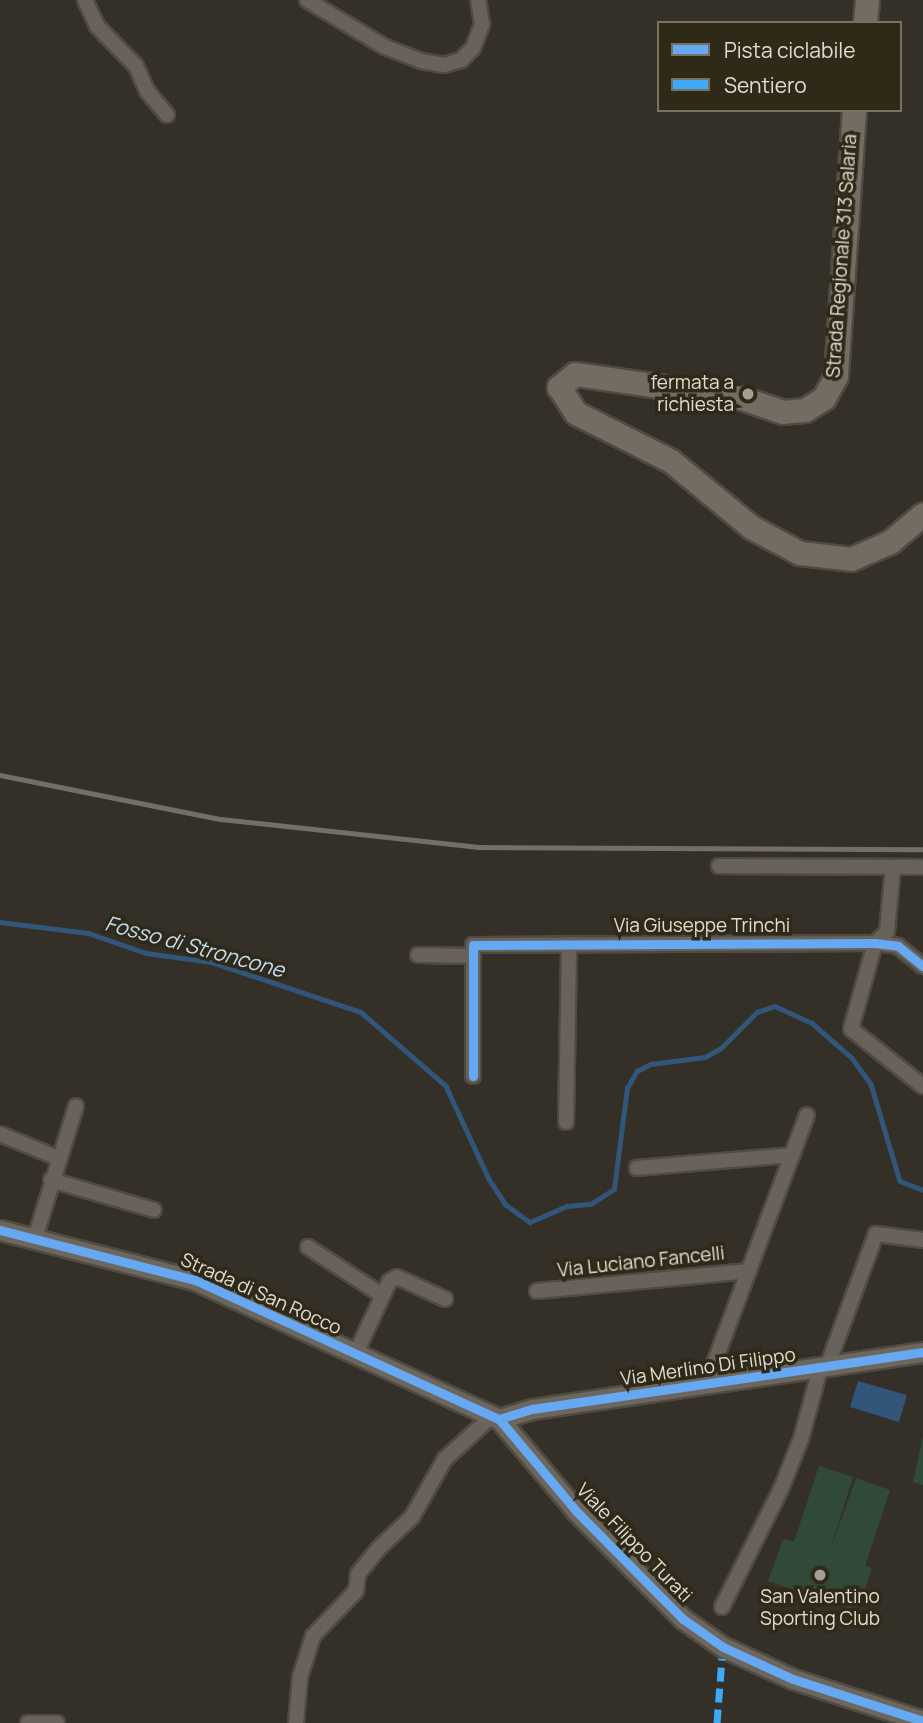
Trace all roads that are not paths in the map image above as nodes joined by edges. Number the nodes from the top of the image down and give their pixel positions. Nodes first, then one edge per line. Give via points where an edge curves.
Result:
1 (85, 0) edge
2 (307, 0) edge
3 (478, 0) edge
4 (867, 0) edge
5 (865, 21) edge
6 (854, 112) edge
7 (167, 115) dead end
8 (923, 514) edge
9 (719, 866) dead end
10 (893, 867) junction
11 (923, 867) edge
12 (875, 943) junction
13 (569, 944) junction
14 (473, 951) junction
15 (418, 955) dead end
16 (923, 966) edge
17 (473, 1076) dead end
18 (923, 1086) edge
19 (76, 1106) dead end
20 (807, 1115) dead end
21 (566, 1122) dead end
22 (0, 1135) edge
23 (793, 1155) junction
24 (58, 1157) junction
25 (637, 1168) dead end
26 (51, 1180) junction
27 (154, 1210) dead end
28 (0, 1230) edge
29 (35, 1238) junction
30 (923, 1240) edge
31 (309, 1247) dead end
32 (749, 1271) junction
33 (537, 1292) dead end
34 (380, 1294) junction
35 (445, 1299) dead end
36 (923, 1352) edge
37 (355, 1355) junction
38 (823, 1368) junction
39 (706, 1385) junction
40 (495, 1418) junction
41 (722, 1607) dead end
42 (923, 1721) edge
43 (28, 1723) edge
44 (57, 1723) edge
45 (296, 1723) edge

1 - 7 street via 97,26 136,66 147,91
2 - 3 street via 385,47 444,65 461,61 473,48 482,24
4 - 5 main road
6 - 8 main road, Strada Regionale 313 Salaria via 836,376 824,398 804,410 783,412 742,398 575,374 559,387 576,413 671,461 751,527 800,553 851,559 890,542
9 - 10 street
10 - 11 street
10 - 12 street via 887,932
12 - 13 street, Via Giuseppe Trinchi
12 - 16 street, Via Giuseppe Trinchi via 898,946
12 - 18 street via 851,1029
13 - 14 street, Via Giuseppe Trinchi
13 - 21 street
14 - 15 street, Via Giuseppe Trinchi
14 - 17 street
19 - 24 street
20 - 23 street
22 - 24 street
23 - 25 street
23 - 32 street
24 - 26 street
26 - 27 street
26 - 29 street
28 - 29 main road, Strada di San Rocco
29 - 37 main road, Strada di San Rocco via 195,1280
30 - 38 street, Via Merlino Di Filippo via 876,1234
31 - 34 street
32 - 33 street, Via Luciano Fancelli
32 - 39 street
34 - 35 street via 397,1277
34 - 37 street
36 - 38 main road, Via Merlino Di Filippo
37 - 40 main road, Strada di San Rocco
38 - 39 main road, Via Merlino Di Filippo
38 - 41 street, Via Merlino Di Filippo via 781,1489
39 - 40 main road, Via Merlino Di Filippo
40 - 42 main road, Viale Filippo Turati via 577,1511 683,1619 723,1647 793,1679
40 - 45 street via 438,1468 412,1517 377,1549 358,1574 356,1591 313,1636 300,1677
43 - 44 street

